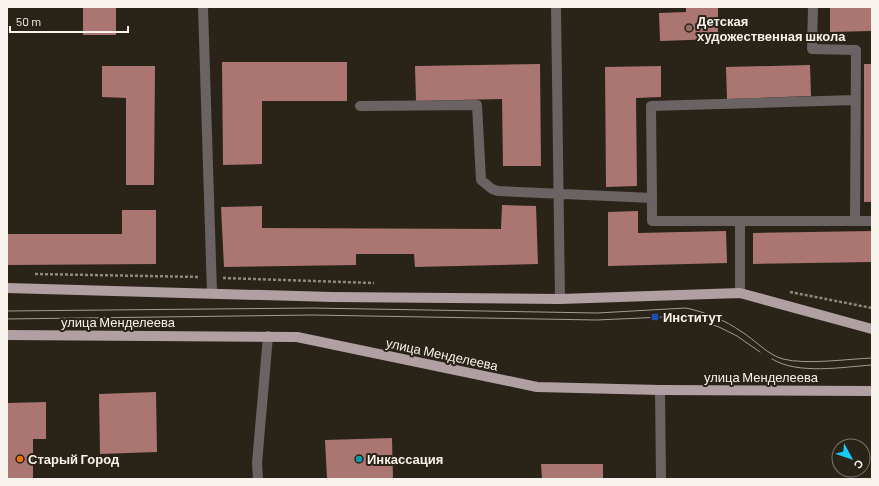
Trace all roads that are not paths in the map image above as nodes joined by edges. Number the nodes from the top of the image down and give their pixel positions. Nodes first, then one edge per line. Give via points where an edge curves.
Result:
1 (203, 7) edge
2 (556, 7) edge
3 (813, 7) edge
4 (856, 100) junction
5 (360, 106) dead end
6 (558, 194) junction
7 (652, 198) junction
8 (740, 221) junction
9 (855, 221) junction
10 (872, 221) edge
11 (560, 258) junction
12 (7, 288) edge
13 (212, 293) junction
14 (740, 293) junction
15 (560, 299) junction
16 (872, 329) edge
17 (7, 335) edge
18 (268, 336) junction
19 (660, 390) junction
20 (872, 391) edge
21 (258, 479) edge
22 (661, 479) edge

1 - 13 street
2 - 6 street
2 - 11 street
3 - 4 street via 812,50 856,50
4 - 7 street via 651,106
4 - 9 street
5 - 6 street via 477,105 481,180 498,191
6 - 7 street
6 - 11 street
7 - 8 street via 652,221
8 - 9 street
8 - 14 street
9 - 10 street
11 - 15 street
12 - 13 main road
13 - 15 main road
14 - 15 main road
14 - 16 main road
17 - 18 main road, улица Менделеева
18 - 19 main road, улица Менделеева via 297,337 537,387
18 - 21 street via 257,463
19 - 20 main road, улица Менделеева
19 - 22 street

